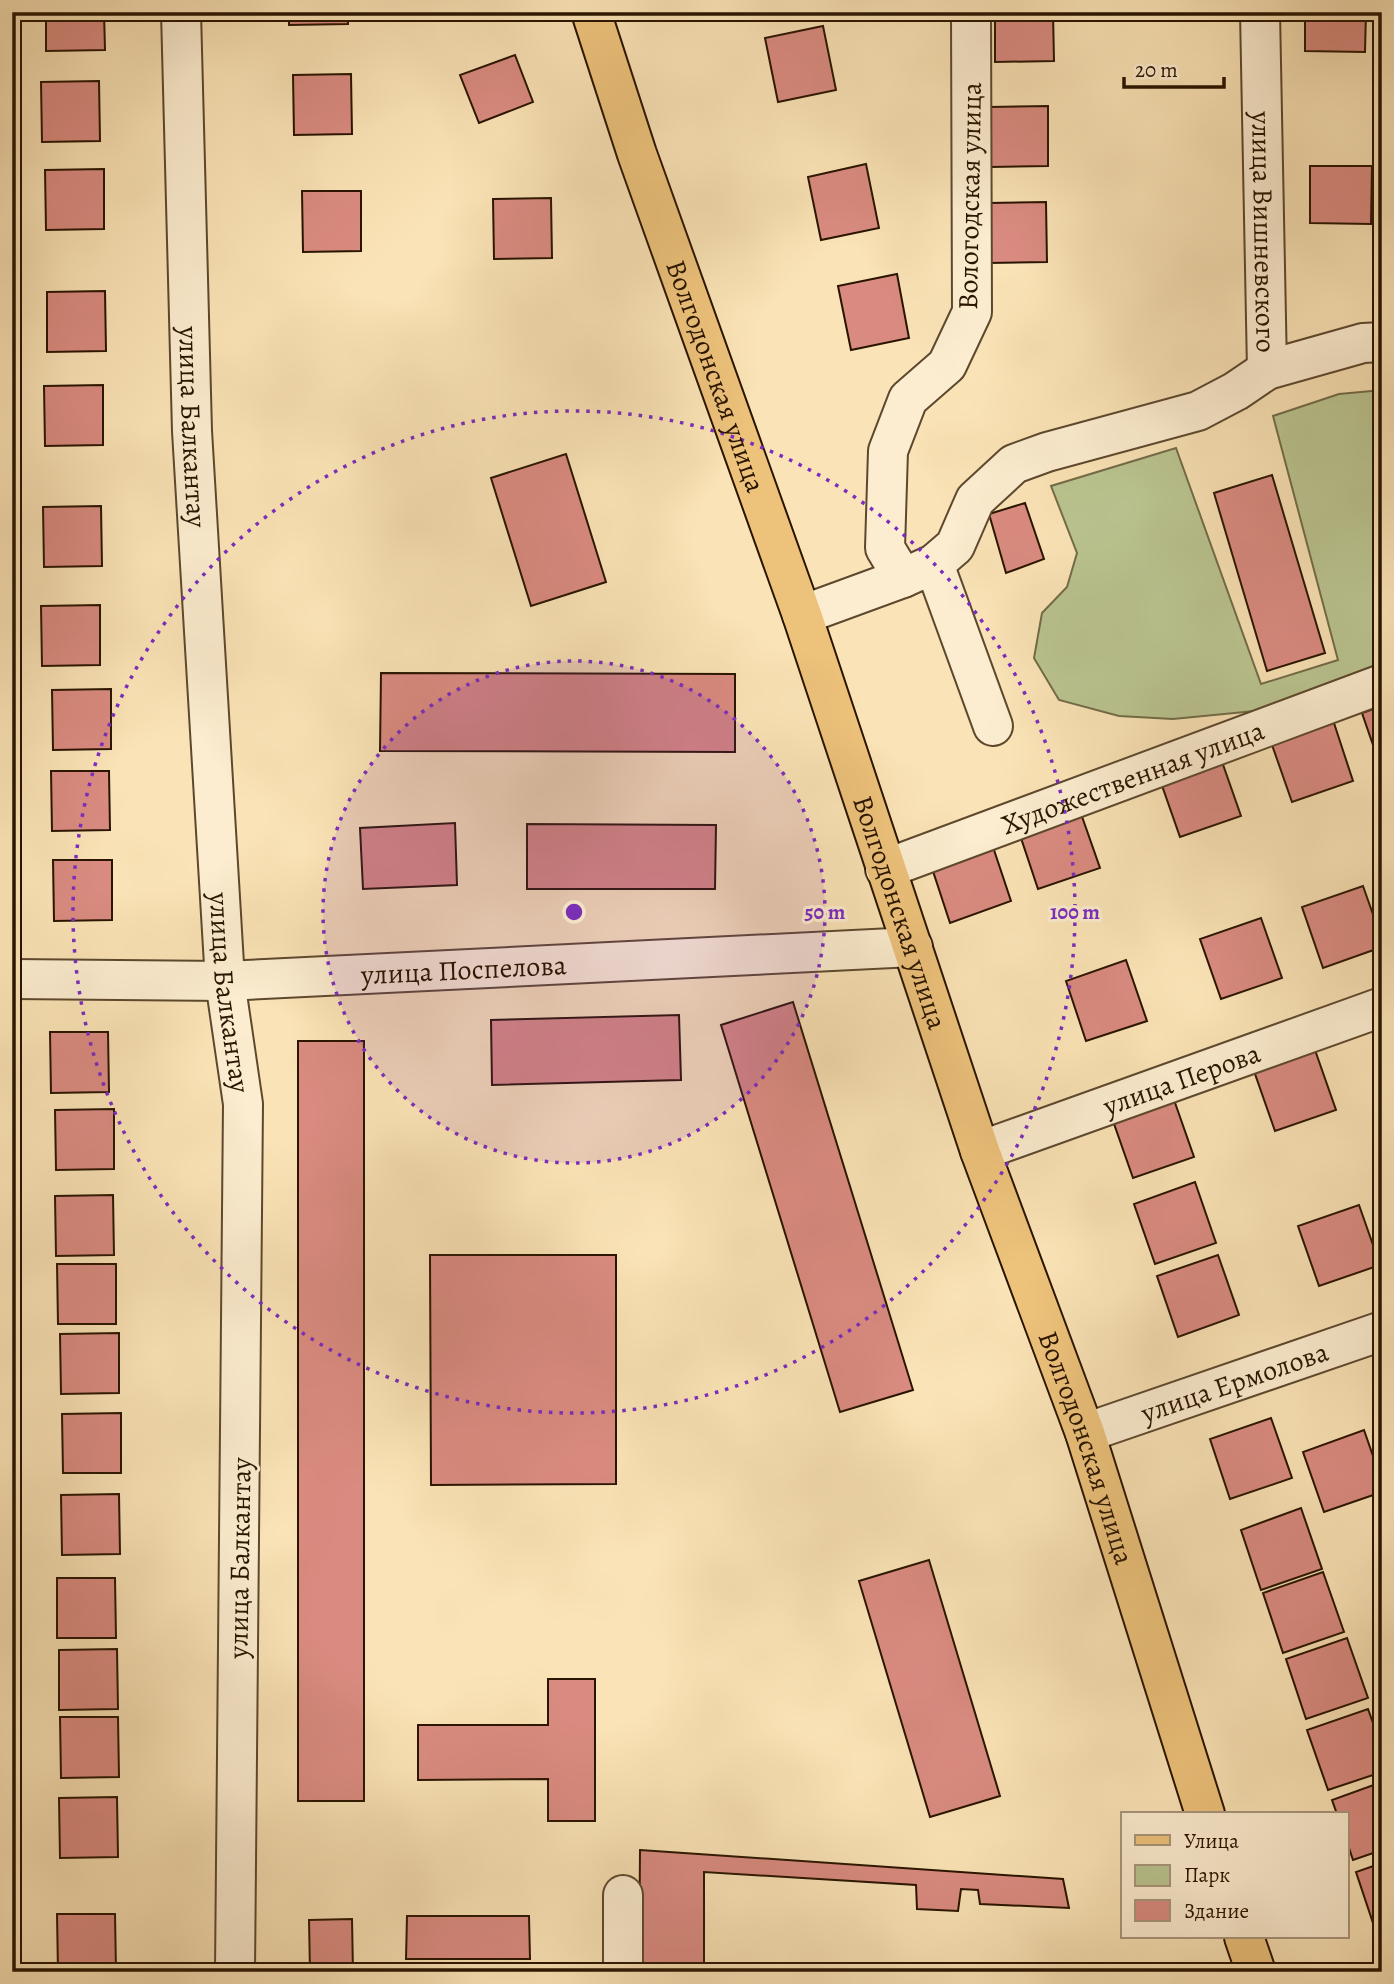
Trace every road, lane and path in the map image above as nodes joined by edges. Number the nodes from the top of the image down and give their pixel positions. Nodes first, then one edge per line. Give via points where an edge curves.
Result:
1 (181, 12) edge
2 (591, 12) edge
3 (971, 12) edge
4 (1260, 12) edge
5 (1382, 342) edge
6 (1267, 370) junction
7 (918, 571) junction
8 (802, 615) junction
9 (1382, 684) edge
10 (993, 726) dead end
11 (885, 869) junction
12 (913, 947) junction
13 (12, 979) edge
14 (225, 981) junction
15 (1382, 1007) edge
16 (980, 1151) junction
17 (1382, 1331) edge
18 (1085, 1433) junction
19 (1204, 1812) edge
20 (623, 1895) dead end
21 (1244, 1938) edge
22 (235, 1972) edge
23 (623, 1972) edge
24 (1256, 1972) edge

1 - 14 street, улица Балкантау via 192,430
2 - 8 main road, Волгодонская улица via 636,154
3 - 7 street, Вологодская улица via 972,312 947,365 908,399 888,451 885,548
4 - 6 street, улица Вишневского
5 - 6 street
6 - 7 street via 1198,411 1014,464 975,500 955,546
7 - 8 street
7 - 10 street, Вологодская улица
8 - 11 main road, Волгодонская улица
9 - 11 street, Художественная улица
11 - 12 main road, Волгодонская улица
12 - 14 street, улица Поспелова
12 - 16 main road, Волгодонская улица
13 - 14 street, улица Поспелова
14 - 22 street, улица Балкантау via 243,1104
15 - 16 street, улица Перова
16 - 18 main road, Волгодонская улица
17 - 18 street, улица Ермолова
18 - 19 main road, Волгодонская улица
20 - 23 street
21 - 24 main road

